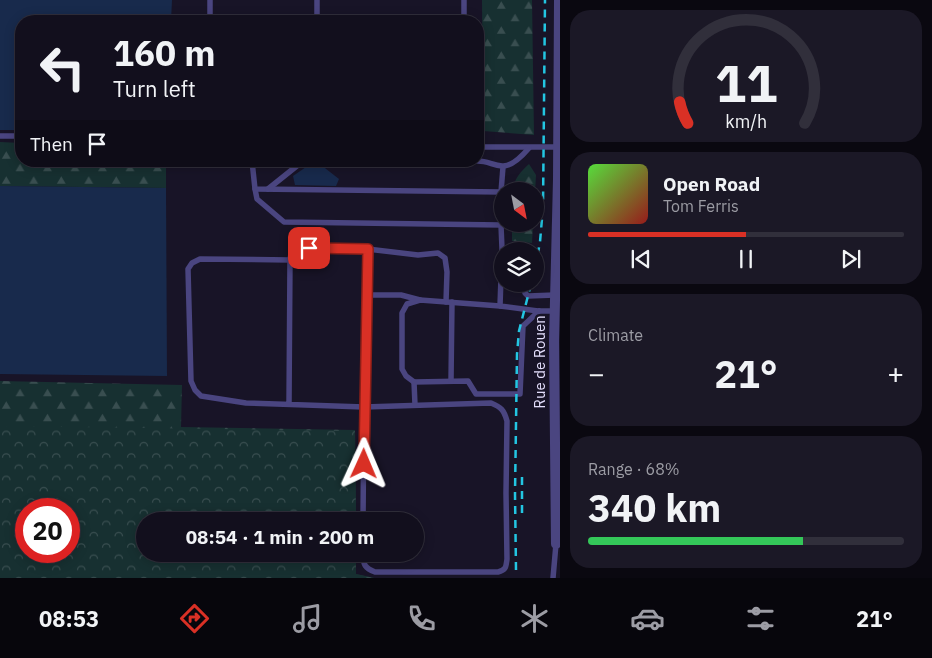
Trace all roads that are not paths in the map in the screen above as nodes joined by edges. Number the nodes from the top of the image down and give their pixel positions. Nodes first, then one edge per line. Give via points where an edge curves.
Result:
1 (210, 0) edge
2 (317, 0) edge
3 (464, 0) edge
4 (559, 0) edge
5 (210, 15) edge
6 (317, 15) edge
7 (464, 15) edge
8 (0, 136) edge
9 (15, 136) edge
10 (484, 147) edge
11 (558, 147) junction
12 (529, 148) junction
13 (484, 161) edge
14 (503, 166) junction
15 (253, 167) edge
16 (295, 167) edge
17 (502, 182) edge
18 (255, 189) junction
19 (268, 189) junction
20 (494, 192) edge
21 (494, 226) edge
22 (501, 232) edge
23 (368, 249) junction
24 (290, 260) junction
25 (525, 292) edge
26 (367, 295) junction
27 (555, 295) junction
28 (420, 300) junction
29 (449, 302) junction
30 (500, 306) junction
31 (539, 311) junction
32 (555, 311) junction
33 (452, 381) junction
34 (414, 382) junction
35 (476, 394) junction
36 (477, 403) junction
37 (290, 404) junction
38 (415, 405) junction
39 (364, 407) junction
40 (363, 512) edge
41 (556, 544) joint
42 (364, 562) edge
43 (553, 578) edge

1 - 5 lane
2 - 6 lane
3 - 7 lane
4 - 11 street, Rue de Rouen
8 - 9 lane
10 - 12 lane
11 - 12 lane
11 - 27 street, Rue de Rouen
12 - 14 lane via 513,163
13 - 14 lane
14 - 17 lane
15 - 18 lane
16 - 19 lane
18 - 19 lane
18 - 21 lane via 257,199 284,222
19 - 20 lane
22 - 30 lane
23 - 24 lane via 292,248
23 - 26 lane
23 - 29 lane via 418,255 438,253 445,258
24 - 37 lane
24 - 37 lane via 200,258 188,269 191,381 195,390 201,396 246,403
25 - 27 lane via 528,296
26 - 28 lane via 401,295
26 - 39 lane
27 - 32 street, Rue de Rouen
28 - 29 lane
28 - 34 lane via 407,304 402,313 402,369
29 - 30 lane
29 - 33 lane
30 - 31 lane
31 - 32 lane
31 - 35 lane via 523,326 520,394
32 - 41 street, Rue de Rouen
33 - 34 lane
33 - 35 lane via 468,381
34 - 38 lane
35 - 36 lane
36 - 38 lane
36 - 42 lane via 500,407 507,421 506,567 498,572 376,572 369,570
37 - 39 lane
38 - 39 lane
39 - 40 lane
41 - 43 lane

